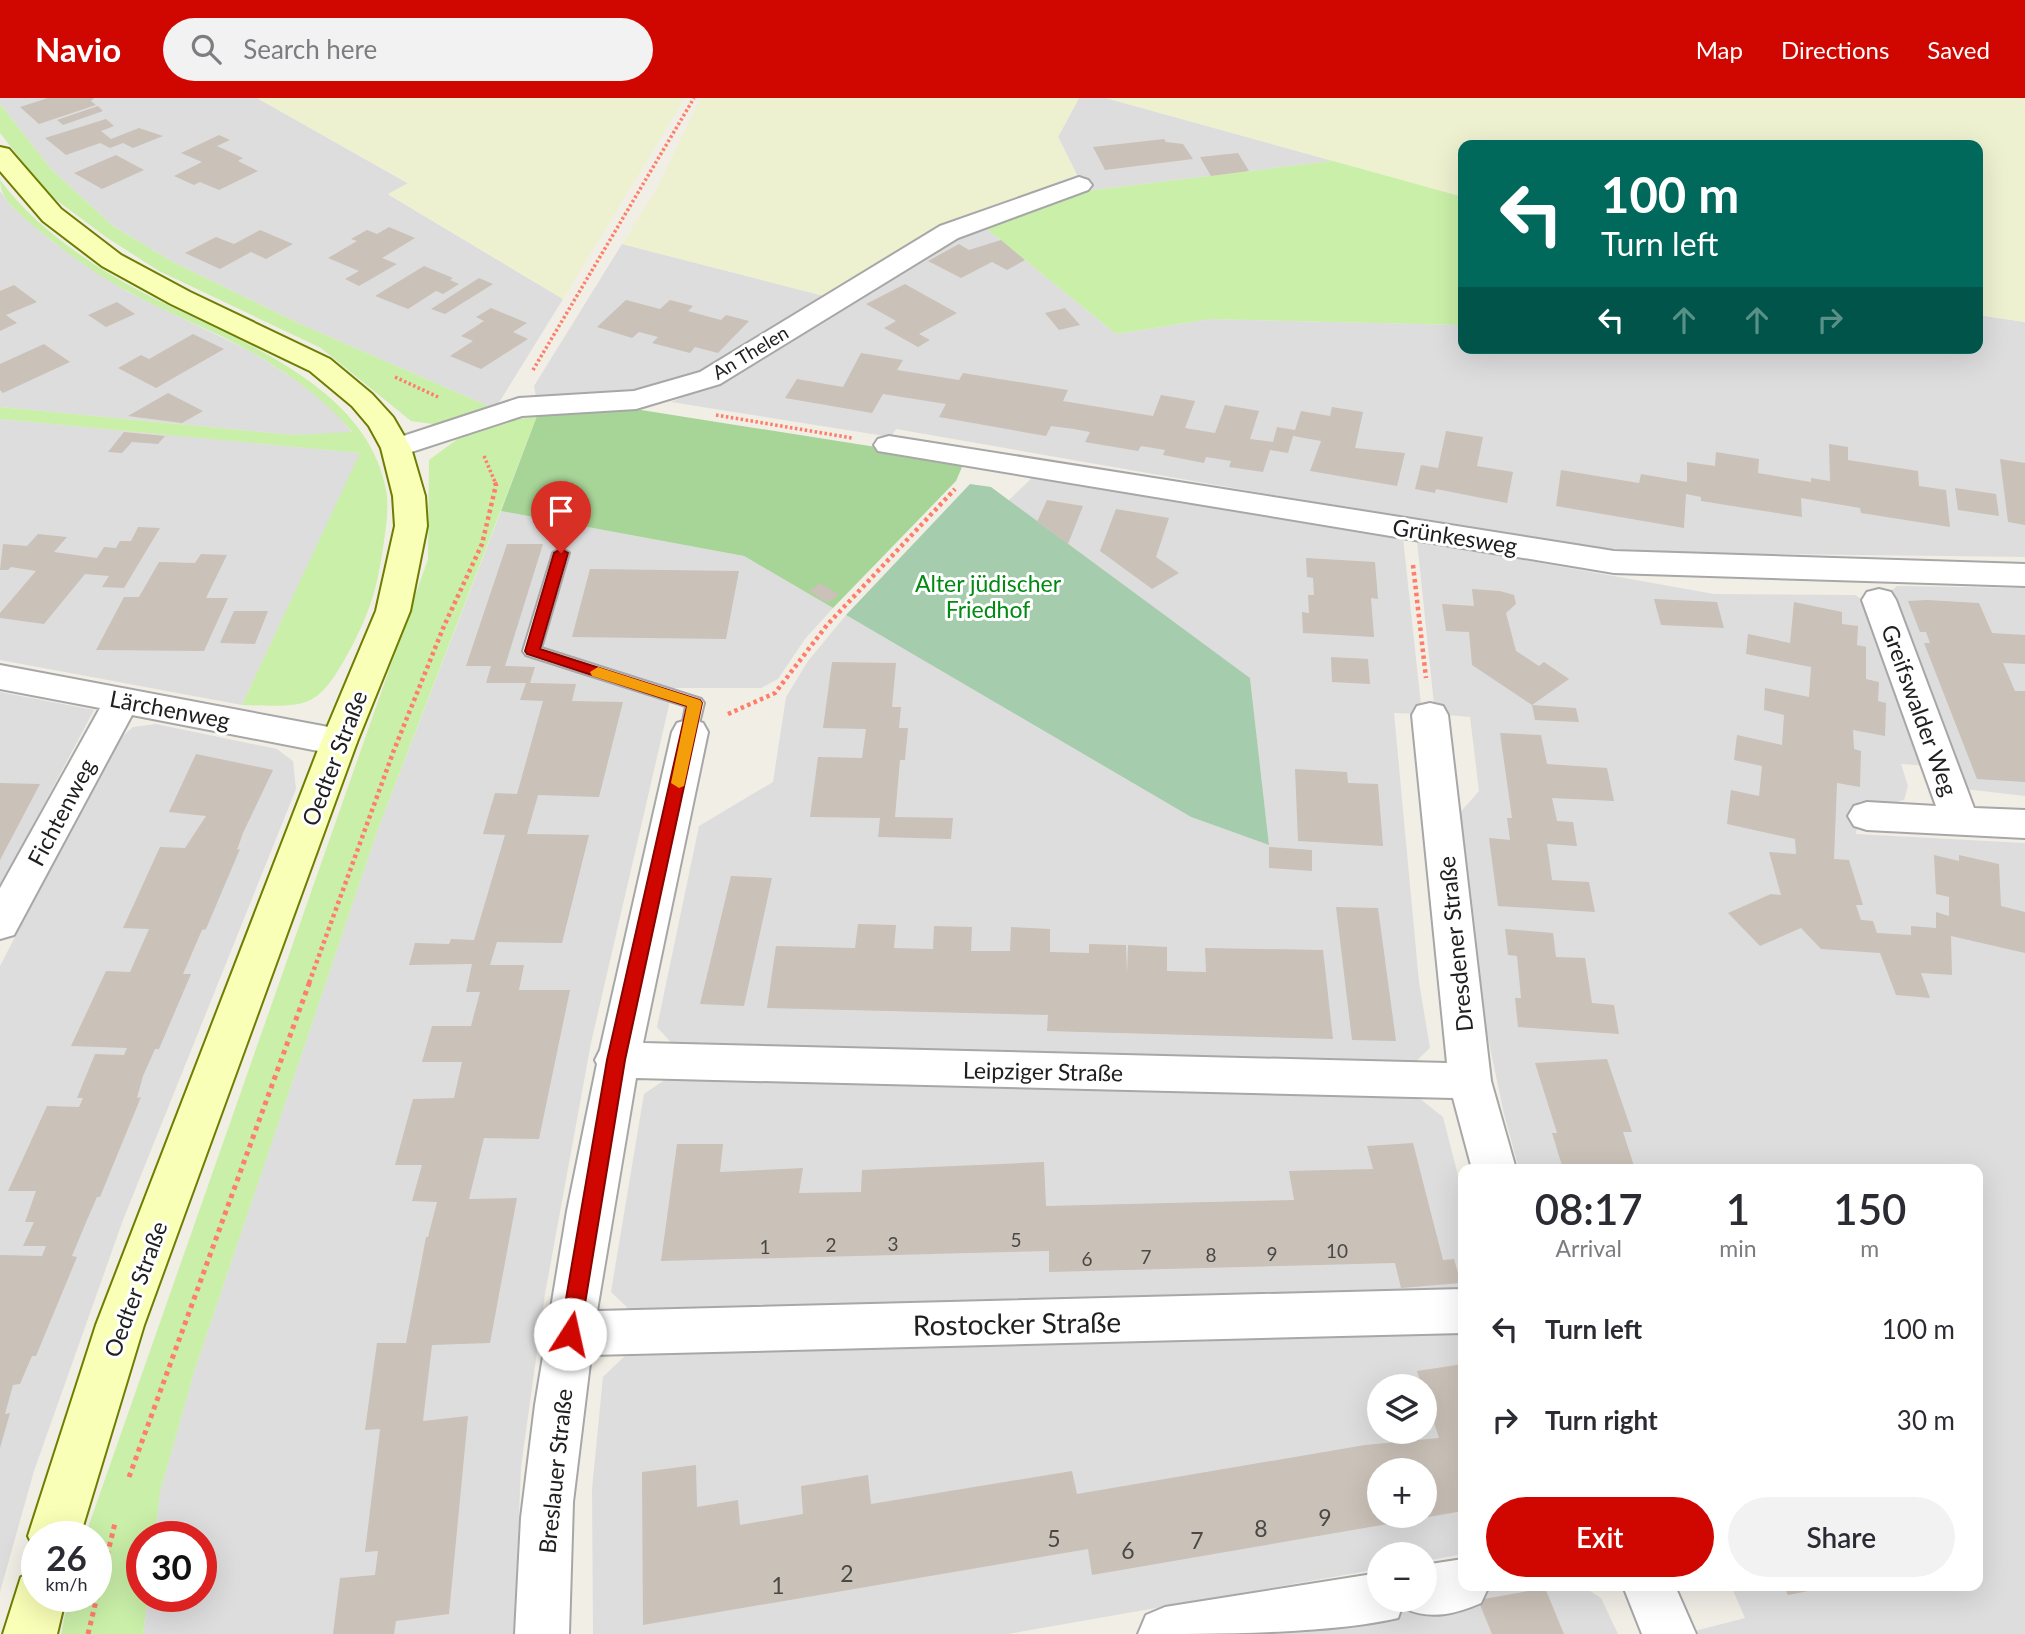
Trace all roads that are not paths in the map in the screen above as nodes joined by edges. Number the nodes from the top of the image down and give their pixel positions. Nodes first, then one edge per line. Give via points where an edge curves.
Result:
1 (0, 154) edge
2 (1079, 185) dead end
3 (889, 445) road end
4 (396, 448) junction
5 (561, 553) dead end
6 (2025, 575) edge
7 (1879, 600) dead end
8 (0, 677) edge
9 (121, 700) junction
10 (1430, 715) road end
11 (690, 732) joint
12 (339, 741) junction
13 (1867, 816) dead end
14 (1960, 821) junction
15 (2025, 824) edge
16 (0, 925) edge
17 (616, 1060) junction
18 (1470, 1081) junction
19 (1493, 1164) edge
20 (1458, 1311) edge
21 (570, 1334) junction
22 (59, 1521) edge
23 (1458, 1586) edge
24 (1437, 1589) edge
25 (1651, 1591) edge
26 (1367, 1601) edge
27 (36, 1612) edge
28 (30, 1634) edge
29 (542, 1634) edge
30 (1166, 1634) edge
31 (1669, 1634) edge

1 - 4 main road, Oedter Straße via 53,216 87,243 142,276 320,365 362,400
2 - 4 street, An Thelen via 948,232 710,378 636,400 519,407
3 - 6 street, Grünkesweg via 1614,562
4 - 12 main road, Oedter Straße via 409,496 411,526 405,563 393,611
5 - 11 lane via 532,651 695,703
7 - 14 street, Greifswalder Weg
8 - 9 street, Lärchenweg
9 - 12 street, Lärchenweg
9 - 16 street, Fichtenweg
10 - 18 street, Dresdener Straße
11 - 17 street, Breslauer Straße
12 - 22 main road, Oedter Straße via 120,1325
13 - 14 street, Greifswalder Weg
14 - 15 street, Greifswalder Weg
17 - 18 street, Leipziger Straße
17 - 21 street, Breslauer Straße
18 - 19 street, Dresdener Straße
20 - 21 street, Rostocker Straße
21 - 29 street, Breslauer Straße via 548,1504
23 - 24 street
25 - 31 street
26 - 30 street
27 - 28 main road

